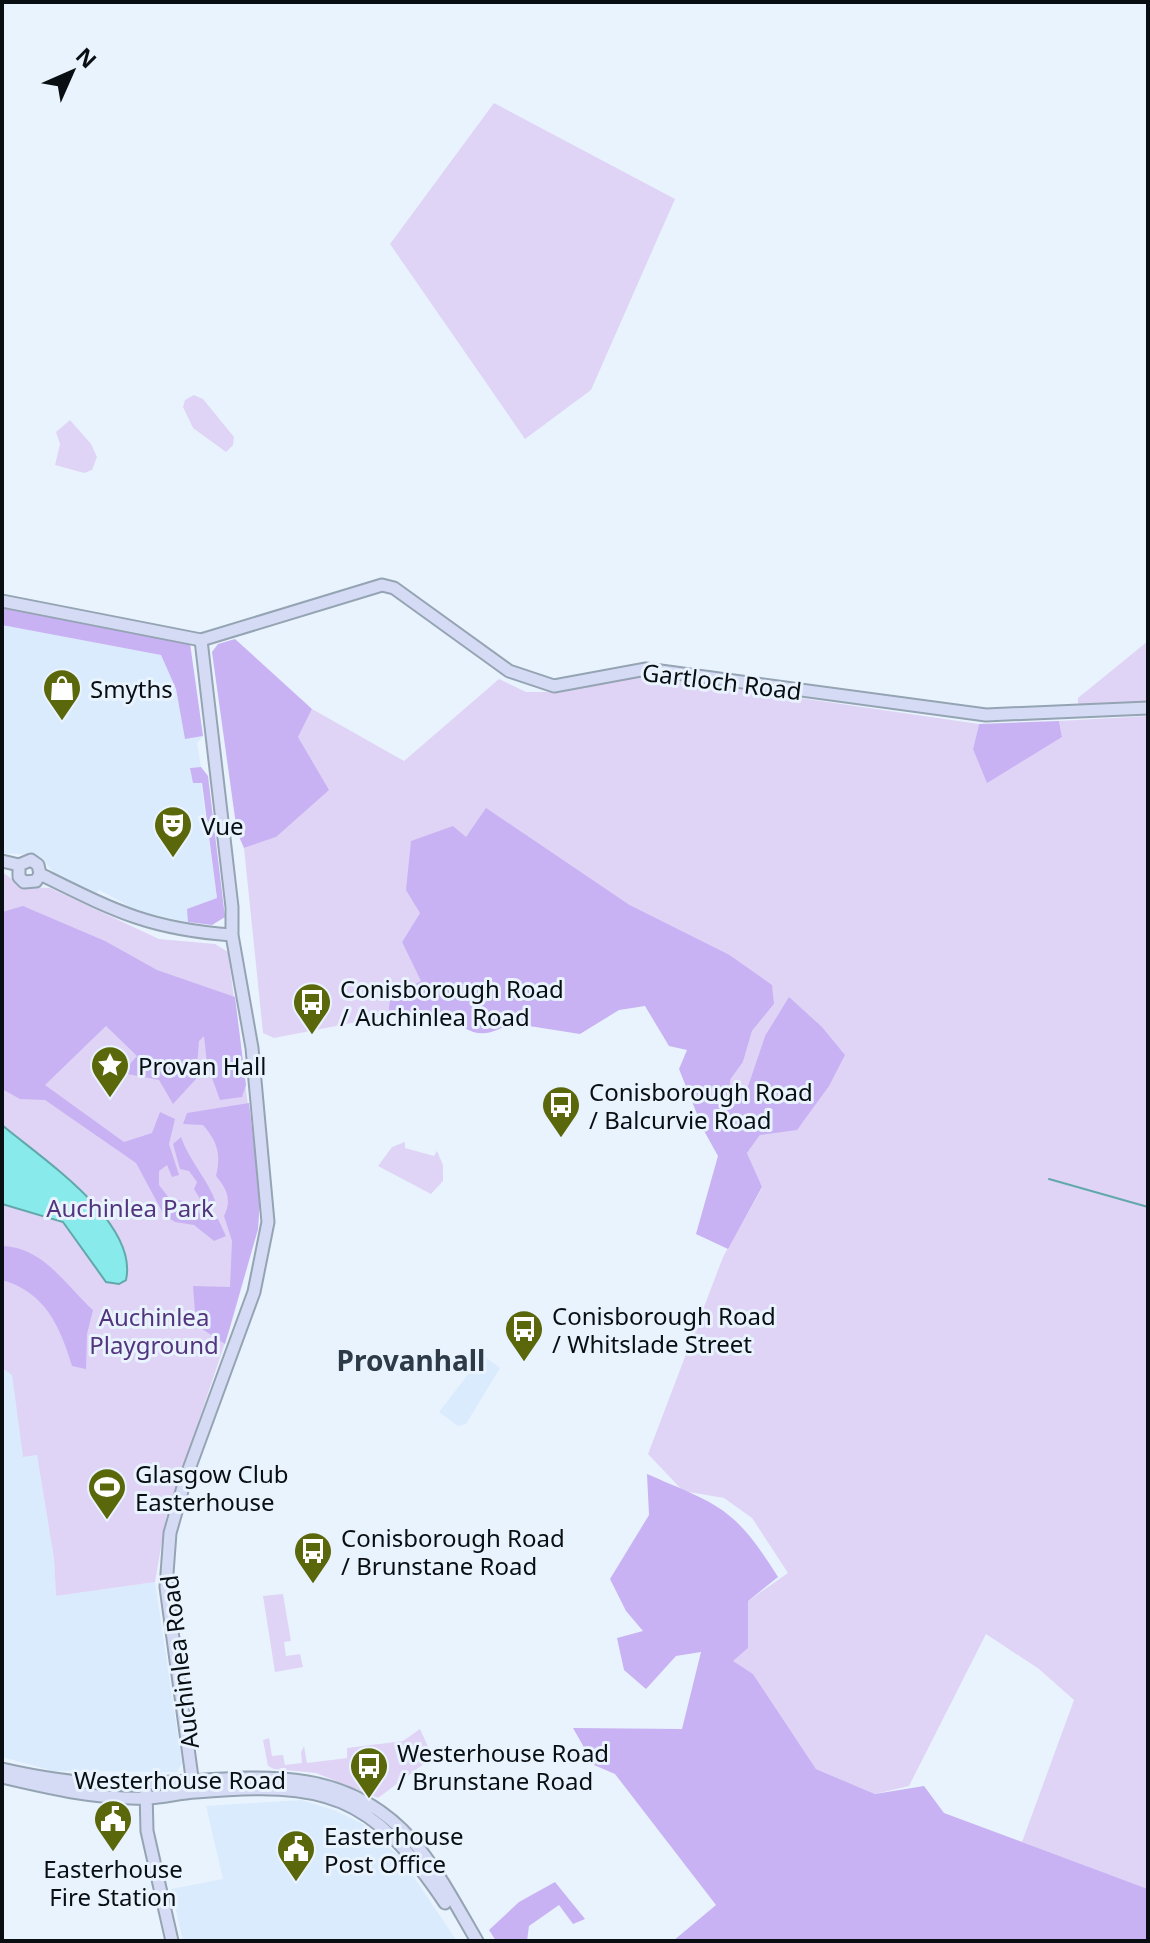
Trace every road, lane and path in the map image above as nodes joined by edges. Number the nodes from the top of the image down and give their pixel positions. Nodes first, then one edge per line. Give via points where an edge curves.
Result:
1 (2, 601) edge
2 (201, 640) junction
3 (1148, 708) edge
4 (2, 861) edge
5 (19, 865) junction
6 (40, 874) junction
7 (232, 935) junction
8 (2, 1769) edge
9 (2, 1777) edge
10 (145, 1783) junction
11 (194, 1786) junction
12 (147, 1798) junction
13 (172, 1941) edge
14 (468, 1941) edge
15 (477, 1941) edge

1 - 2 street, Gartloch Road
2 - 3 street, Gartloch Road via 382,585 394,588 509,671 554,686 646,669 986,715
2 - 7 street, Auchinlea Road
4 - 5 street
5 - 6 street via 31,860
5 - 6 street via 17,873 24,882 32,883
6 - 7 street via 142,922
7 - 11 street, Auchinlea Road via 252,1048 268,1222 254,1292 170,1533 166,1587
8 - 10 street, Westerhouse Road via 87,1782
9 - 12 street, Westerhouse Road via 86,1794
10 - 11 street, Westerhouse Road
10 - 12 street
11 - 12 street, Westerhouse Road
11 - 14 street, Westerhouse Road via 295,1790 342,1802 369,1816 401,1842
11 - 15 street, Westerhouse Road via 287,1777 353,1796 411,1839
12 - 13 street via 147,1831

